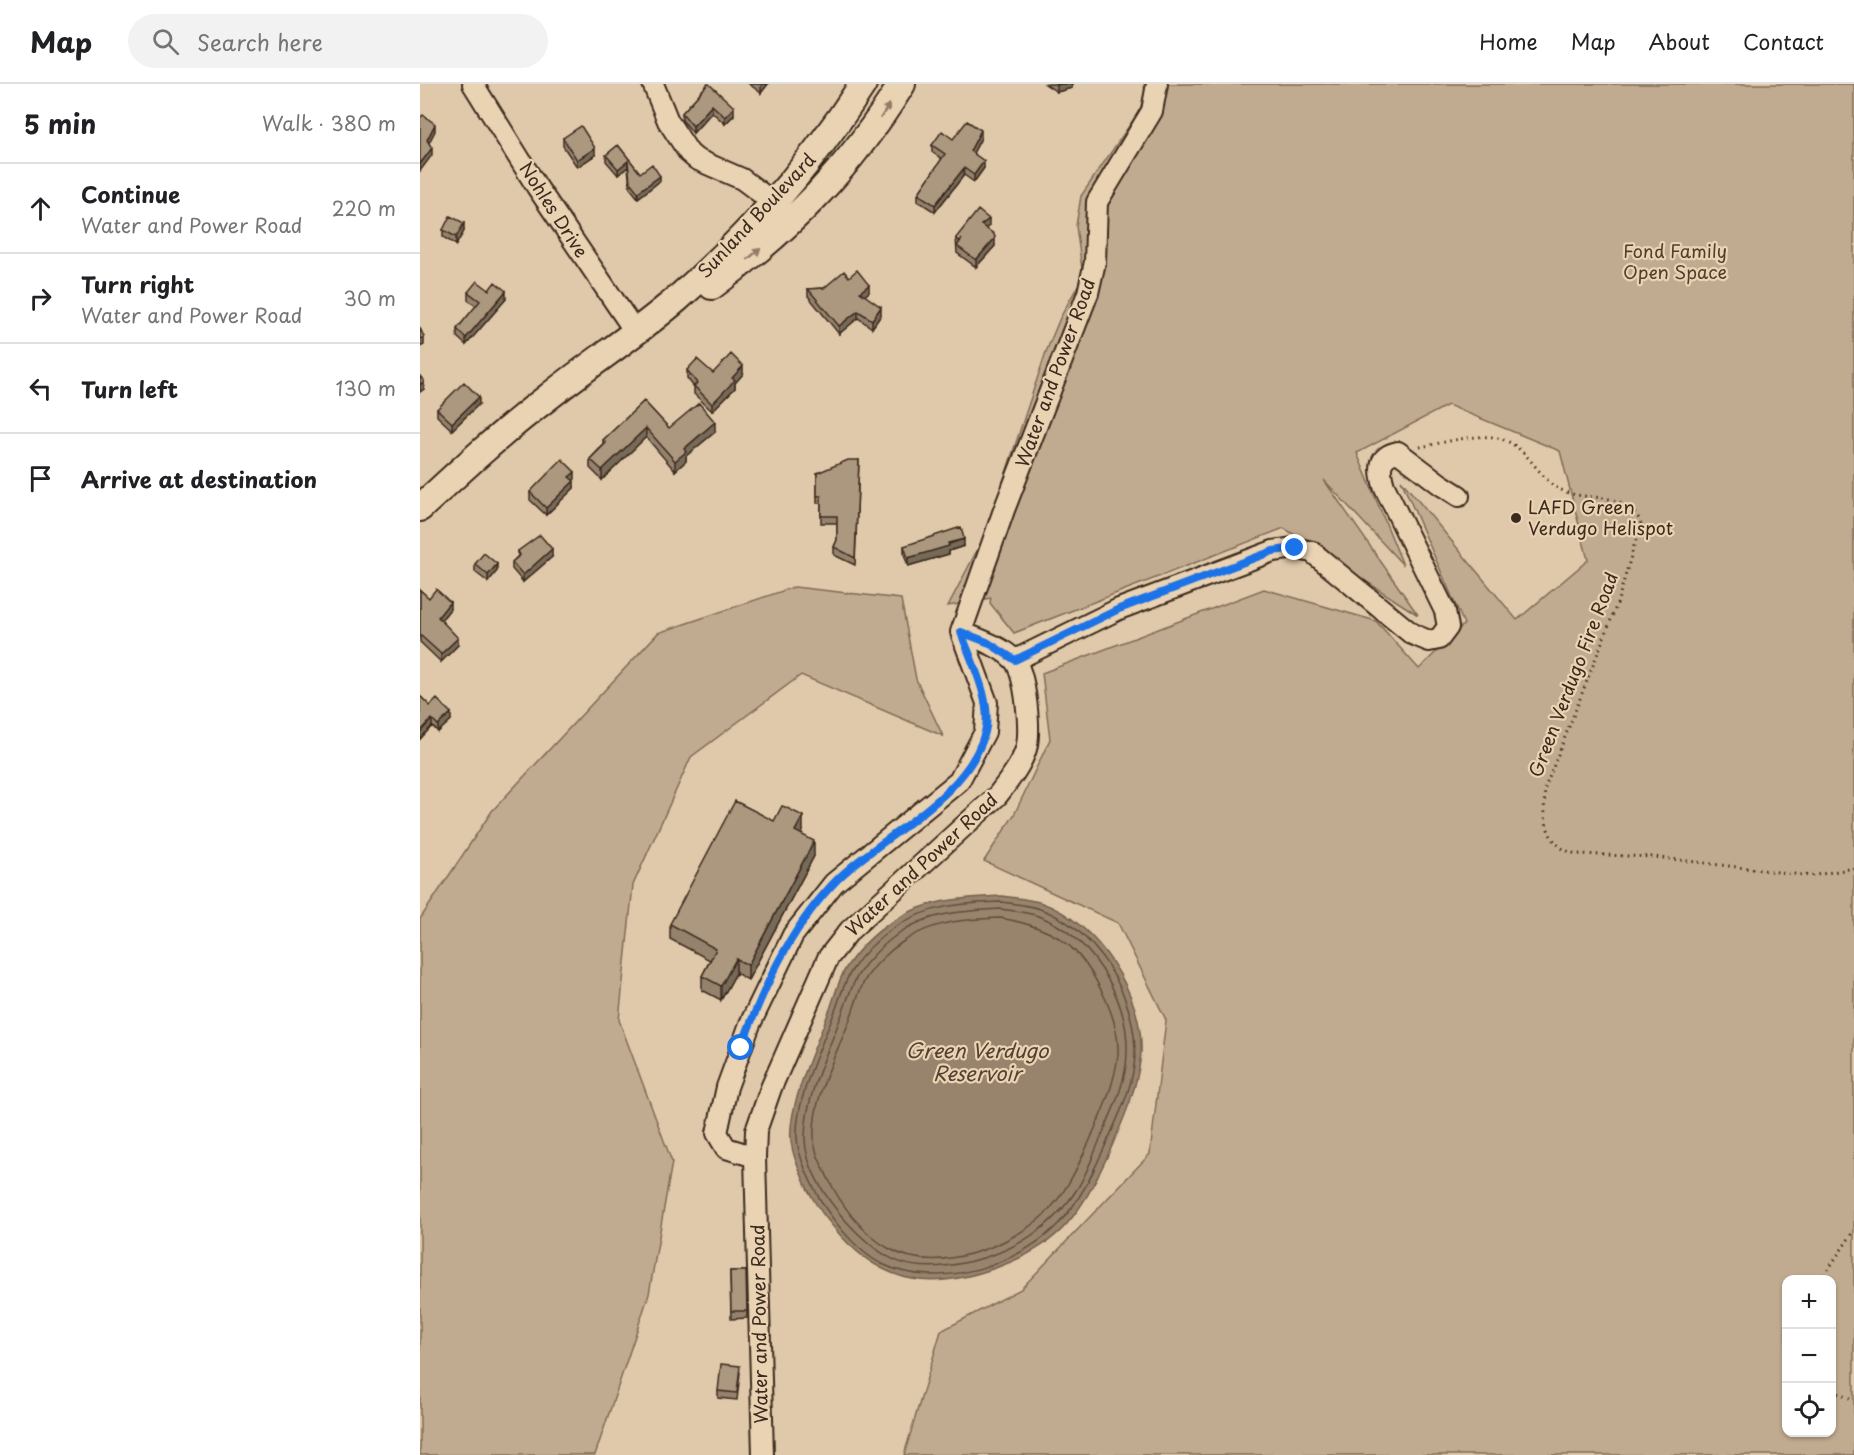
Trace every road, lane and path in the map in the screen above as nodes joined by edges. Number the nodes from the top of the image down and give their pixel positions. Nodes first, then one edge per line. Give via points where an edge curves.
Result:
1 (473, 84) edge
2 (653, 84) edge
3 (863, 84) edge
4 (902, 84) edge
5 (1157, 84) edge
6 (774, 203) junction
7 (636, 333) junction
8 (1398, 452) junction
9 (1459, 496) dead end
10 (420, 508) edge
11 (961, 632) junction
12 (1015, 660) junction
13 (1854, 868) edge
14 (755, 1157) junction
15 (1854, 1231) edge
16 (1824, 1275) edge
17 (1836, 1393) edge
18 (1854, 1400) edge
19 (763, 1455) edge

1 - 7 street, Nohles Drive
2 - 6 street via 668,121 688,153 742,179
3 - 6 main road, Sunland Boulevard via 816,154
7 -> 4 main road, Sunland Boulevard via 681,309 800,214 840,173
5 - 11 street, Water and Power Road via 1152,111 1098,202 1095,262 1088,293
6 - 7 main road, Sunland Boulevard via 729,251
7 - 10 main road, Sunland Boulevard via 509,428
8 - 9 street
8 - 12 street via 1382,460 1380,471 1445,611 1448,627 1439,639 1429,641 1412,634 1312,552 1295,548 1273,551 1119,609
8 - 13 path, Green Verdugo Fire Road via 1493,437 1523,451 1557,487 1610,498 1633,508 1641,522 1617,604 1545,788 1543,815 1552,842 1577,854 1655,857 1811,876
11 - 12 street via 987,642
11 - 14 street, Water and Power Road via 987,703 985,732 959,781 834,884 793,935 750,1024 727,1087 717,1134 726,1148
12 - 14 street, Water and Power Road via 1026,692 1026,750 997,796 850,930 828,958 771,1088 756,1131
14 - 19 street, Water and Power Road
15 - 16 path
17 - 18 path

